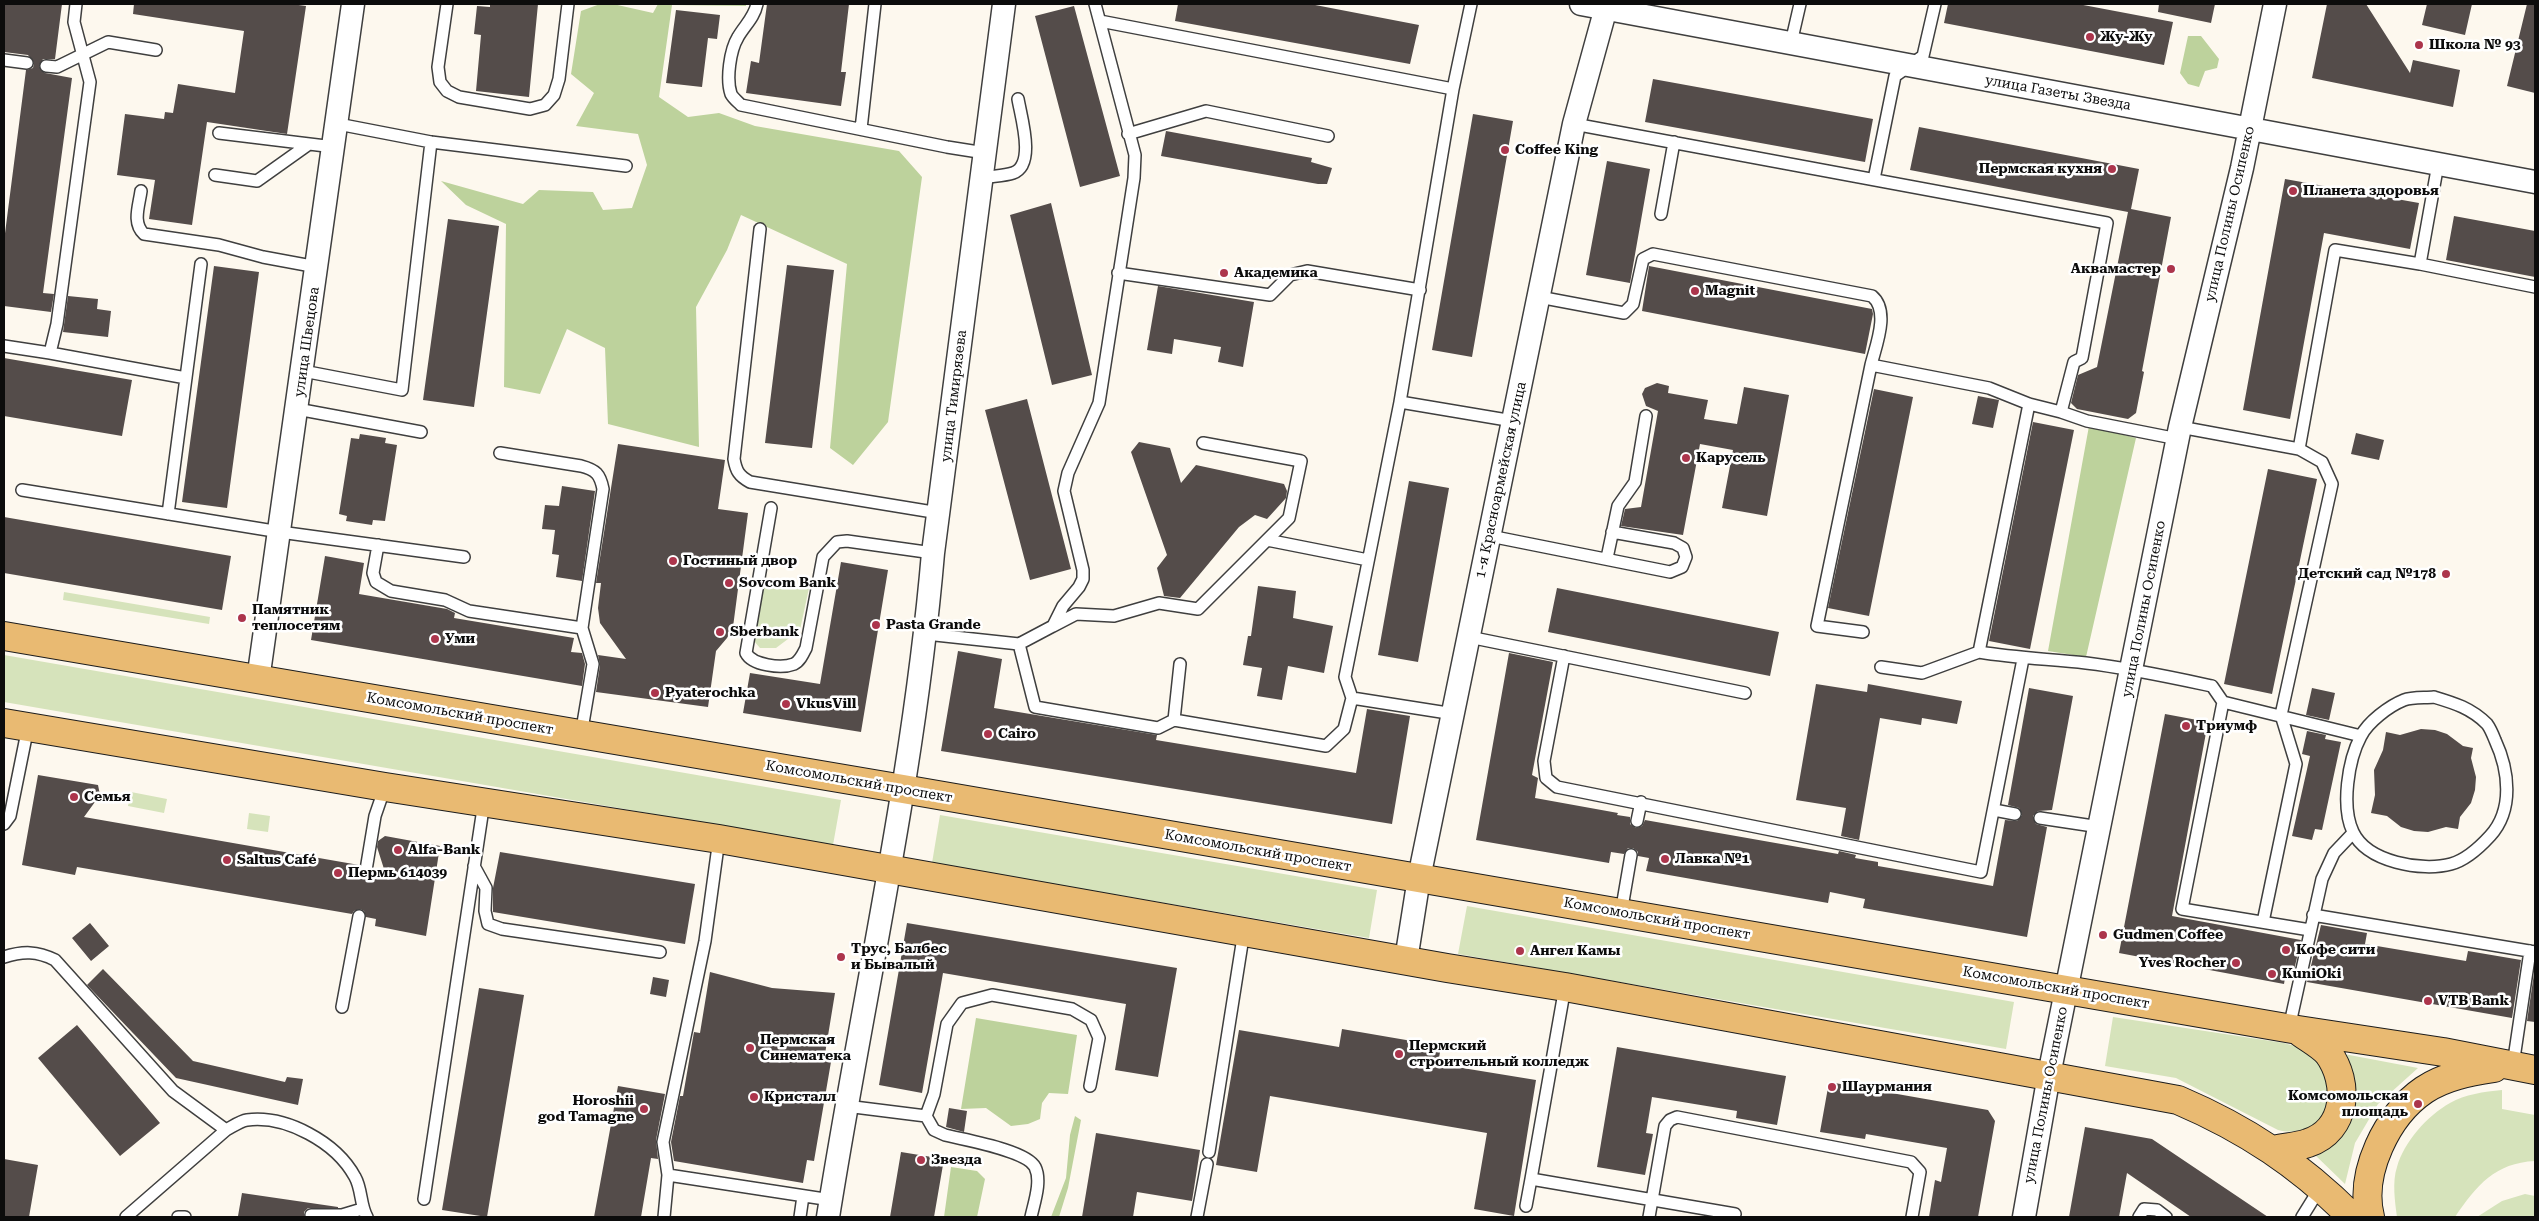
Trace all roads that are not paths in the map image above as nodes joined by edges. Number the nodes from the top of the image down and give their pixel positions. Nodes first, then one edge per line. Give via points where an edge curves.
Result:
1 (76, 4) edge
2 (353, 4) edge
3 (447, 4) edge
4 (568, 4) edge
5 (757, 4) edge
6 (875, 4) edge
7 (1004, 4) edge
8 (1095, 4) edge
9 (1471, 4) edge
10 (1581, 4) edge
11 (1800, 4) edge
12 (1935, 4) edge
13 (2275, 4) edge
14 (1607, 6) edge
15 (1100, 21) junction
16 (1791, 43) junction
17 (156, 50) dead end
18 (82, 54) junction
19 (4, 60) edge
20 (28, 63) dead end
21 (46, 66) dead end
22 (1910, 66) junction
23 (1453, 90) junction
24 (1018, 99) dead end
25 (338, 124) junction
26 (1574, 124) junction
27 (2249, 128) junction
28 (861, 130) junction
29 (219, 133) dead end
30 (1128, 134) junction
31 (1328, 136) dead end
32 (431, 142) junction
33 (1674, 142) junction
34 (309, 144) junction
35 (334, 147) junction
36 (985, 152) junction
37 (2438, 164) junction
38 (626, 166) dead end
39 (215, 175) dead end
40 (982, 178) junction
41 (1874, 180) junction
42 (2535, 182) edge
43 (141, 191) dead end
44 (1661, 214) dead end
45 (760, 229) dead end
46 (201, 264) dead end
47 (2420, 264) junction
48 (318, 267) junction
49 (1118, 273) junction
50 (2535, 288) edge
51 (1420, 290) junction
52 (1539, 297) junction
53 (4, 346) edge
54 (50, 353) junction
55 (1870, 365) junction
56 (303, 371) junction
57 (186, 378) junction
58 (1400, 402) junction
59 (2029, 404) junction
60 (297, 409) junction
61 (2061, 412) junction
62 (1646, 416) dead end
63 (1513, 421) junction
64 (420, 432) dead end
65 (2179, 433) junction
66 (1203, 443) dead end
67 (2299, 449) junction
68 (500, 453) dead end
69 (22, 490) dead end
70 (771, 508) dead end
71 (939, 513) junction
72 (168, 514) junction
73 (280, 532) junction
74 (1612, 532) junction
75 (1490, 536) junction
76 (1267, 540) junction
77 (378, 545) junction
78 (934, 553) junction
79 (464, 557) dead end
80 (1607, 558) junction
81 (1368, 560) junction
82 (1053, 626) junction
83 (582, 628) junction
84 (1863, 632) dead end
85 (926, 634) junction
86 (4, 636) edge
87 (1469, 637) junction
88 (1019, 644) junction
89 (1979, 652) junction
90 (1564, 656) junction
91 (2023, 659) junction
92 (1180, 664) dead end
93 (1881, 667) dead end
94 (2132, 669) junction
95 (258, 680) junction
96 (1745, 694) dead end
97 (1352, 698) junction
98 (2223, 702) junction
99 (1454, 714) junction
100 (2281, 715) junction
101 (1174, 720) junction
102 (16, 725) edge
103 (581, 735) junction
104 (2361, 736) junction
105 (385, 787) junction
106 (903, 789) junction
107 (484, 802) junction
108 (1641, 802) junction
109 (1994, 810) junction
110 (2015, 814) dead end
111 (2040, 818) dead end
112 (1637, 821) dead end
113 (4, 824) edge
114 (2100, 827) junction
115 (2353, 833) junction
116 (720, 839) junction
117 (1631, 855) dead end
118 (474, 866) junction
119 (366, 870) dead end
120 (889, 870) junction
121 (1419, 878) junction
122 (1621, 913) junction
123 (2313, 915) junction
124 (359, 916) dead end
125 (2263, 922) junction
126 (2310, 930) junction
127 (1244, 931) junction
128 (2533, 951) edge
129 (660, 952) dead end
130 (4, 957) edge
131 (1406, 960) junction
132 (1565, 987) junction
133 (2066, 990) junction
134 (342, 1007) dead end
135 (2294, 1029) junction
136 (2524, 1068) edge
137 (2049, 1075) junction
138 (1090, 1086) dead end
139 (846, 1106) junction
140 (926, 1116) junction
141 (226, 1130) junction
142 (2274, 1150) junction
143 (1209, 1152) dead end
144 (1207, 1164) dead end
145 (668, 1175) junction
146 (1531, 1179) junction
147 (2321, 1187) junction
148 (803, 1196) junction
149 (424, 1199) dead end
150 (1653, 1200) junction
151 (1526, 1206) dead end
152 (830, 1208) edge
153 (365, 1213) edge
154 (1735, 1214) dead end
155 (311, 1215) dead end
156 (126, 1217) edge
157 (178, 1217) edge
158 (185, 1217) edge
159 (664, 1217) edge
160 (800, 1217) edge
161 (1031, 1217) edge
162 (1197, 1217) edge
163 (1649, 1217) edge
164 (1912, 1217) edge
165 (2024, 1217) edge
166 (2139, 1217) edge
167 (2166, 1217) edge
168 (2302, 1217) edge
169 (2352, 1217) edge
170 (2370, 1217) edge

1 - 18 lane via 74,22
2 - 25 street, улица Швецова
3 - 4 lane via 438,67 440,82 447,91 459,97 530,109 545,105 554,95 559,79
5 - 28 lane via 733,50 729,84 732,96 741,105
6 - 28 lane
7 - 36 street, улица Тимирязева
8 - 15 lane
9 - 23 lane
10 - 14 street, улица Газеты Звезда
11 - 16 lane
12 - 22 lane via 1923,56
13 - 27 street, улица Полины Осипенко
14 - 16 street, улица Газеты Звезда
14 - 26 street, 1-я Красноармейская улица
15 - 23 lane
15 - 30 lane
16 - 22 street, улица Газеты Звезда
17 - 18 lane via 108,42
18 - 21 lane via 57,67
18 - 54 lane via 90,82 57,324
19 - 20 lane
22 - 27 street, улица Газеты Звезда
22 - 41 lane via 1895,76
23 - 51 lane
24 - 40 lane via 1027,152 1025,162 1014,173
25 - 32 lane
25 - 35 street, улица Швецова
26 - 33 lane
26 - 52 street, 1-я Красноармейская улица
27 - 37 street, улица Газеты Звезда
27 - 65 street, улица Полины Осипенко
28 - 36 lane
29 - 34 lane
30 - 31 lane via 1206,111
30 - 49 lane via 1135,155 1134,178
32 - 38 lane
32 - 56 lane via 402,390
33 - 41 lane
33 - 44 lane
34 - 35 lane
34 - 39 lane via 257,181
35 - 48 street, улица Швецова
36 - 40 street, улица Тимирязева
37 - 42 street, улица Газеты Звезда
37 - 47 lane
40 - 71 street, улица Тимирязева
41 - 61 lane via 2107,223 2082,358 2074,362
43 - 48 lane via 136,223 144,234 220,245
45 - 71 lane via 734,459 736,470 750,482
46 - 57 lane
47 - 50 lane
47 - 67 lane via 2335,250
48 - 56 street, улица Швецова
49 - 51 lane via 1270,295 1290,275 1307,270
49 - 82 lane via 1099,404 1068,473 1064,491 1083,579
51 - 58 lane
52 - 55 lane via 1624,313 1633,304 1643,259 1653,254 1872,296 1879,302 1882,313
52 - 63 street, 1-я Красноармейская улица
53 - 54 lane
54 - 57 lane
55 - 59 lane via 1989,388
55 - 84 lane via 1817,626
56 - 60 street, улица Швецова
57 - 72 lane
58 - 63 lane
58 - 81 lane
59 - 61 lane
59 - 89 lane
60 - 64 lane
60 - 73 street, улица Швецова
61 - 65 lane via 2087,421
62 - 74 lane via 1635,482 1618,506
63 - 75 street, 1-я Красноармейская улица
65 - 67 lane
65 - 94 street, улица Полины Осипенко
66 - 76 lane via 1301,461 1290,518
67 - 100 lane via 2322,462 2332,484
68 - 83 lane via 581,466 601,476 603,489
69 - 72 lane
70 - 78 lane via 746,652 754,661 783,665 795,664 802,658 823,557 837,542
71 - 78 street, улица Тимирязева
72 - 73 lane
73 - 77 lane
73 - 95 street, улица Швецова
74 - 80 lane
74 - 80 lane via 1674,543 1683,548 1686,557 1682,567 1670,572
75 - 80 lane
75 - 87 street, 1-я Красноармейская улица
76 - 81 lane
76 - 82 lane via 1198,610 1159,603 1114,616 1076,614
77 - 79 lane
77 - 83 lane via 373,573 376,582 386,589 445,600 469,611
78 - 85 street, улица Тимирязева
81 - 97 lane via 1345,678
82 - 88 lane
83 - 103 lane via 593,664
85 - 88 lane
85 - 106 street, улица Тимирязева via 911,753
86 - 95 main road, Комсомольский проспект
87 - 90 lane
87 - 99 street, 1-я Красноармейская улица
88 - 101 lane via 1035,708 1158,728
89 - 91 lane
89 - 93 lane via 1922,673
90 - 96 lane
90 - 108 lane via 1544,761 1546,778 1557,786
91 - 94 lane
91 - 109 lane
92 - 101 lane
94 - 98 lane via 2212,686
94 - 114 street, улица Полины Осипенко
95 - 103 main road, Комсомольский проспект
97 - 99 lane
97 - 101 lane via 1344,729 1326,746
98 - 100 lane
98 - 125 lane via 2182,909
99 - 121 street, 1-я Красноармейская улица
100 - 104 lane
100 - 125 lane via 2296,764
102 - 105 main road
102 - 113 lane via 10,816
103 - 106 main road, Комсомольский проспект
104 - 115 lane via 2348,782 2346,806
104 - 115 lane via 2379,715 2404,700 2434,697 2465,706 2488,725 2500,750 2508,777 2506,805 2495,830 2476,851 2452,864 2424,868 2397,863 2372,852
105 - 107 main road
105 - 119 lane via 375,816
106 - 120 street, улица Тимирязева
106 - 121 main road, Комсомольский проспект
107 - 116 main road
107 - 118 lane
108 - 109 lane via 1981,872
108 - 112 lane
109 - 110 lane
111 - 114 lane
114 - 133 street, улица Полины Осипенко
115 - 123 lane via 2334,853 2322,879
116 - 120 main road
116 - 145 lane via 704,941 663,1142
117 - 122 lane
118 - 129 lane via 486,888 484,911 488,924 502,929
118 - 149 lane
120 - 127 main road
120 - 139 street, улица Тимирязева
121 - 122 main road, Комсомольский проспект
121 - 131 street, 1-я Красноармейская улица
122 - 133 main road, Комсомольский проспект
123 - 126 lane
123 - 128 lane
124 - 134 lane
125 - 126 lane
126 - 135 lane
127 - 131 main road
127 - 143 lane
128 - 136 lane
130 - 141 lane via 40,952 55,960 173,1091
131 - 132 main road
132 - 137 main road
132 - 146 lane
133 - 135 main road, Комсомольский проспект
133 - 137 street, улица Полины Осипенко
135 - 136 main road, Комсомольский проспект
135 - 142 main road via 2327,1052 2340,1077 2343,1100 2337,1119 2323,1135 2308,1143
136 - 170 main road via 2459,1073 2424,1090 2391,1122 2371,1163 2367,1204
137 - 142 main road via 2178,1100 2219,1118
137 - 165 street, улица Полины Осипенко
138 - 140 lane via 1099,1038 1091,1020 1072,1009 992,995 962,1003 948,1024 934,1094
139 - 140 lane
139 - 152 street, улица Тимирязева
140 - 161 lane via 934,1130 944,1135 1028,1160 1035,1168 1038,1180
141 - 153 lane via 245,1120 266,1120 294,1126 325,1145 343,1161 356,1178
141 - 156 lane
142 - 147 main road
144 - 162 lane
145 - 148 lane
145 - 159 lane
146 - 150 lane
146 - 151 lane
147 - 168 lane
147 - 169 main road
148 - 152 lane
148 - 160 lane
150 - 154 lane
150 - 163 lane
150 - 164 lane via 1666,1126 1677,1117 1911,1162 1920,1172
153 - 155 lane
157 - 158 lane
166 - 167 lane via 2144,1209 2157,1210

